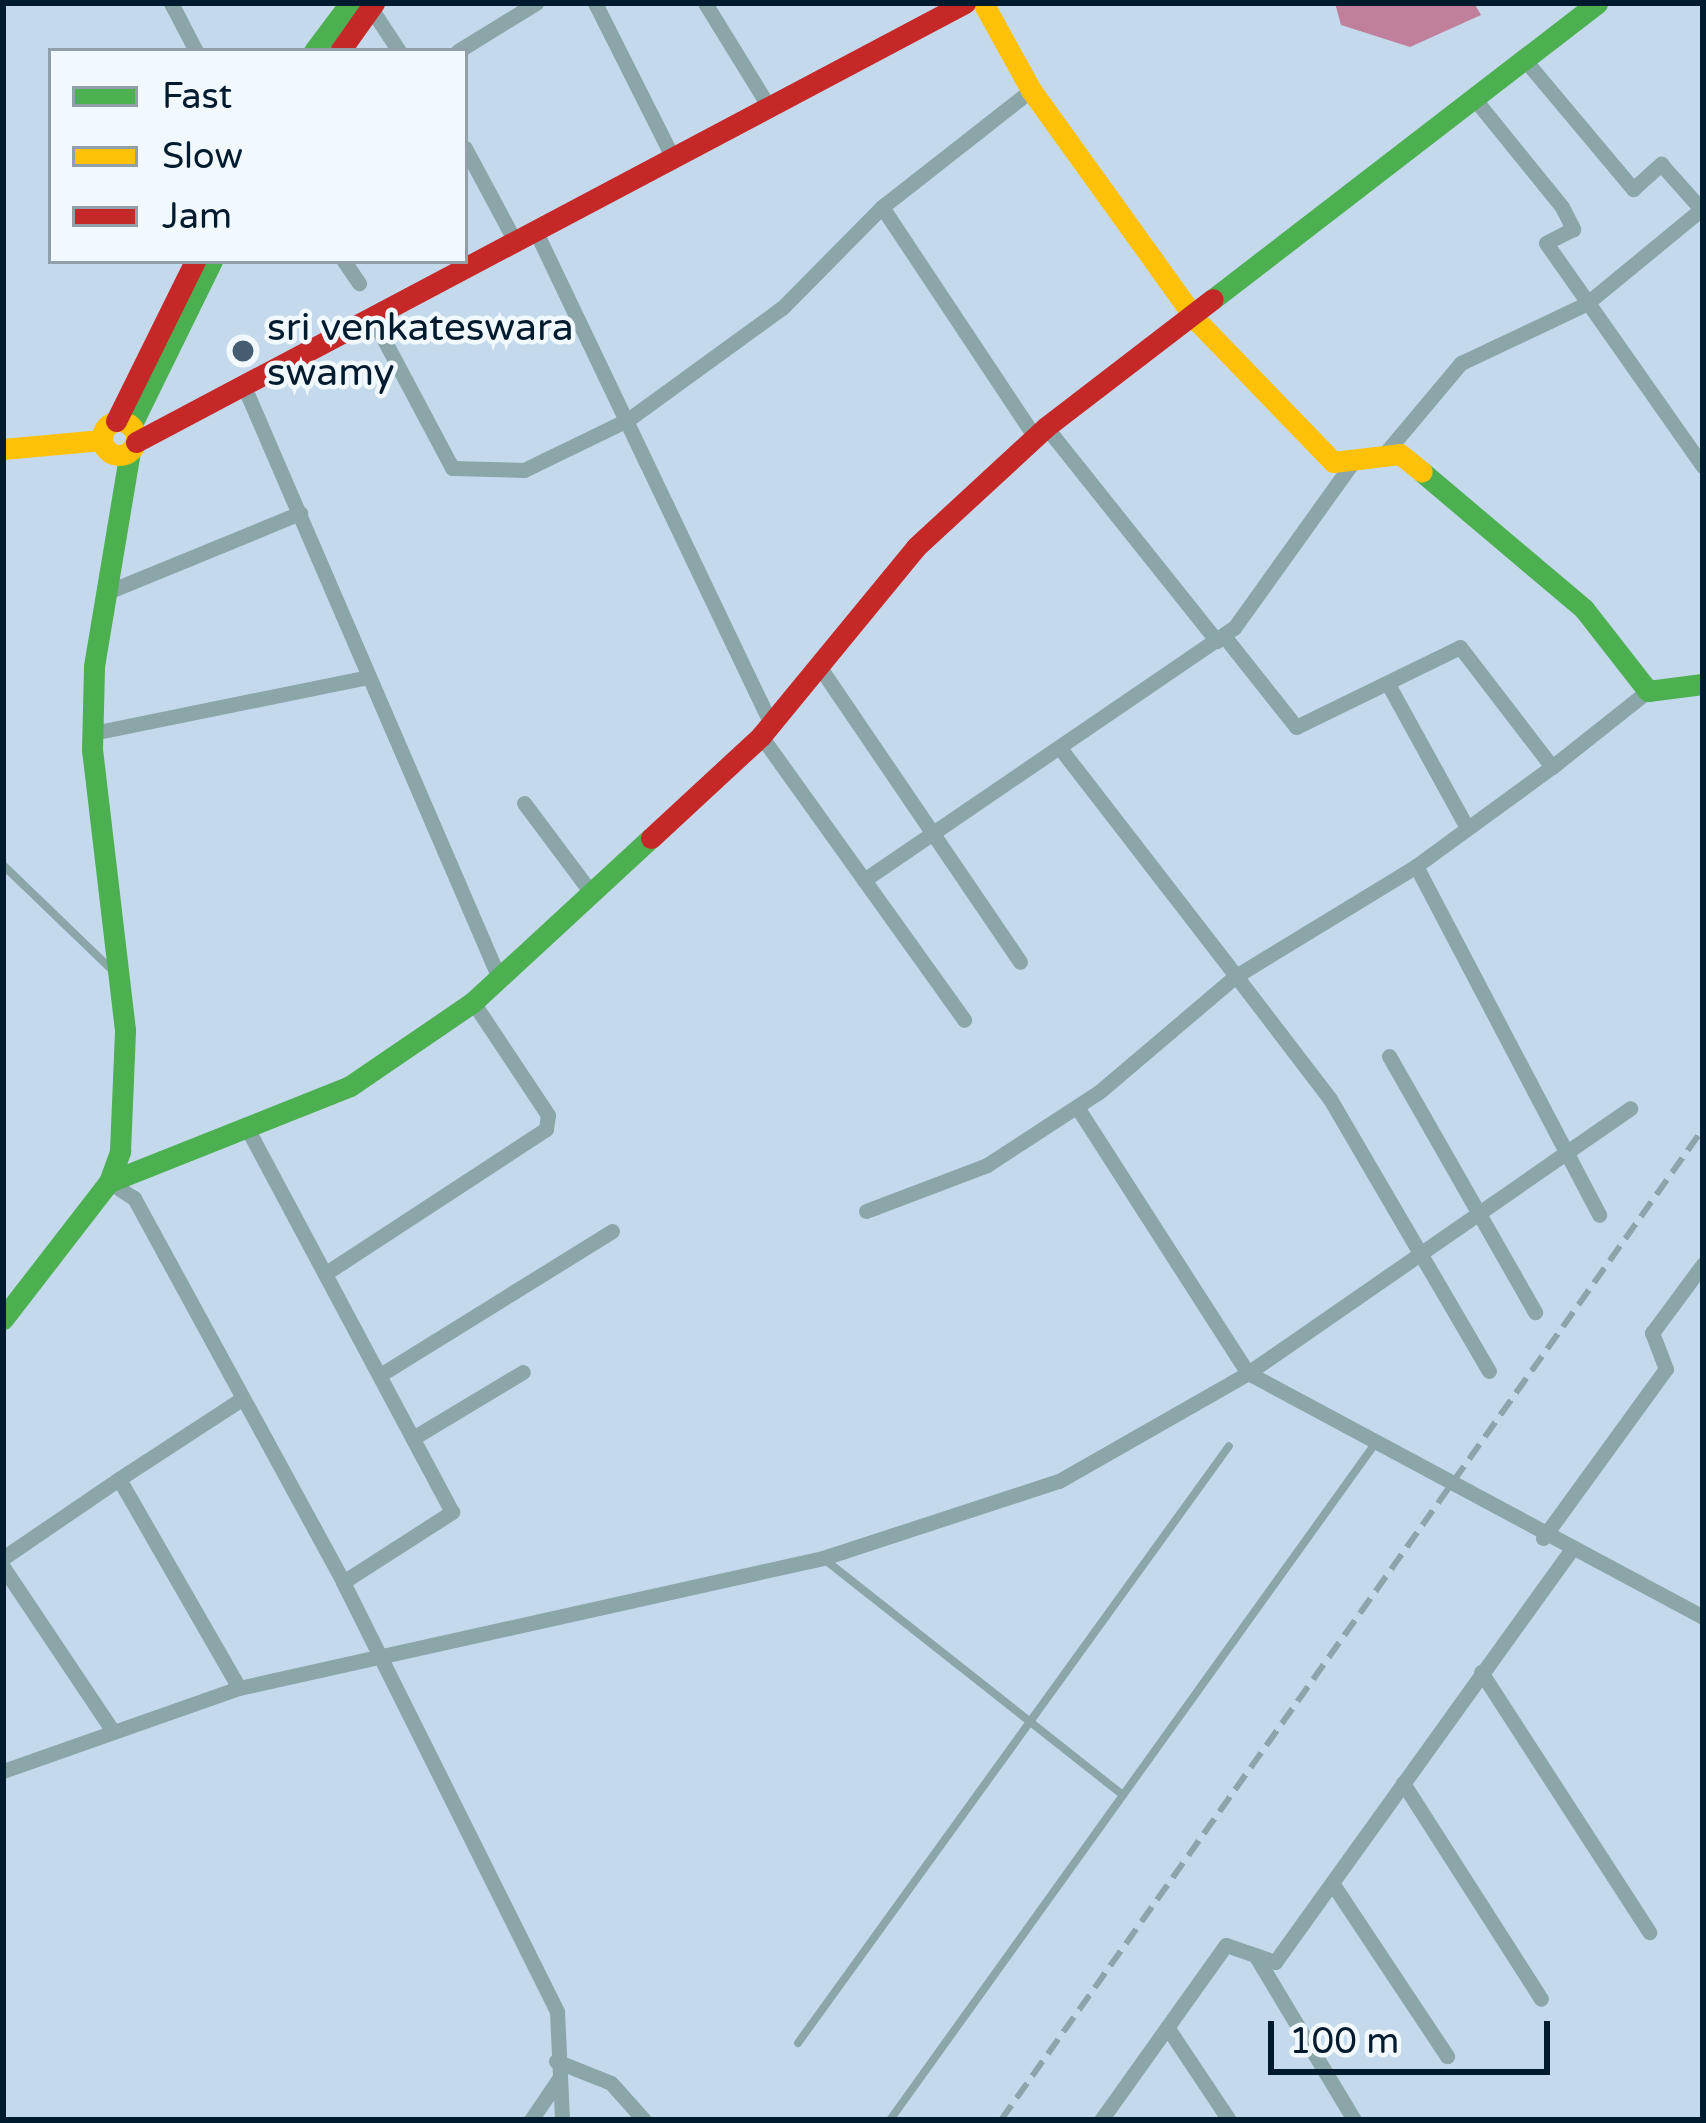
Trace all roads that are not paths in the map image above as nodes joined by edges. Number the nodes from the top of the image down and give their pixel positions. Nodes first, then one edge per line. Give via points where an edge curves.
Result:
1 (171, 3) edge
2 (536, 3) edge
3 (595, 3) edge
4 (705, 3) edge
5 (965, 3) edge
6 (983, 3) edge
7 (1597, 3) edge
8 (365, 4) edge
9 (194, 48) edge
10 (317, 48) edge
11 (342, 48) edge
12 (397, 48) edge
13 (463, 48) edge
14 (1524, 59) junction
15 (1031, 90) junction
16 (1473, 98) junction
17 (769, 106) junction
18 (468, 152) edge
19 (673, 158) junction
20 (882, 207) junction
21 (1702, 208) edge
22 (526, 238) junction
23 (195, 264) edge
24 (211, 264) edge
25 (346, 264) edge
26 (359, 283) dead end
27 (1586, 304) junction
28 (1192, 313) junction
29 (374, 321) junction
30 (246, 391) junction
31 (629, 419) junction
32 (1041, 432) junction
33 (128, 435) junction
34 (3, 449) edge
35 (1382, 457) junction
36 (1355, 459) junction
37 (1703, 466) edge
38 (299, 513) junction
39 (105, 593) junction
40 (1220, 638) junction
41 (821, 669) junction
42 (364, 678) junction
43 (1388, 684) junction
44 (1703, 684) edge
45 (1648, 691) junction
46 (765, 729) junction
47 (93, 733) junction
48 (1063, 752) junction
49 (1552, 767) junction
50 (524, 803) dead end
51 (1465, 824) junction
52 (934, 832) junction
53 (3, 865) edge
54 (1416, 866) junction
55 (864, 880) junction
56 (592, 894) junction
57 (1020, 962) dead end
58 (115, 973) junction
59 (1236, 976) junction
60 (499, 978) junction
61 (473, 1002) junction
62 (964, 1020) dead end
63 (1389, 1056) dead end
64 (1076, 1107) junction
65 (1630, 1108) dead end
66 (249, 1132) junction
67 (1563, 1155) junction
68 (110, 1182) junction
69 (866, 1211) dead end
70 (1599, 1215) dead end
71 (1474, 1218) junction
72 (612, 1231) dead end
73 (1415, 1259) junction
74 (1703, 1264) edge
75 (326, 1273) junction
76 (1535, 1312) dead end
77 (3, 1318) edge
78 (1489, 1371) dead end
79 (523, 1372) dead end
80 (1248, 1372) junction
81 (380, 1376) junction
82 (237, 1402) junction
83 (413, 1438) junction
84 (1378, 1440) junction
85 (1229, 1446) dead end
86 (119, 1479) junction
87 (1543, 1538) junction
88 (1571, 1550) junction
89 (823, 1558) junction
90 (4, 1563) edge
91 (344, 1582) junction
92 (1703, 1617) edge
93 (387, 1655) junction
94 (1481, 1672) junction
95 (239, 1688) junction
96 (1029, 1724) junction
97 (112, 1730) junction
98 (3, 1772) edge
99 (1402, 1783) junction
100 (1123, 1796) junction
101 (1332, 1883) junction
102 (1649, 1932) dead end
103 (1255, 1955) junction
104 (1541, 1999) dead end
105 (1167, 2027) junction
106 (798, 2044) dead end
107 (1447, 2056) dead end
108 (556, 2061) junction
109 (558, 2080) junction
110 (1106, 2118) edge
111 (532, 2120) edge
112 (562, 2120) edge
113 (644, 2120) edge
114 (890, 2120) edge
115 (1229, 2120) edge
116 (1354, 2120) edge

1 - 9 street
2 - 13 street
3 - 19 street
4 - 17 street
5 - 17 street
6 - 15 street
7 - 14 street
8 - 10 street
8 - 11 street
8 - 12 street
14 - 16 street
14 - 21 street via 1633,189 1661,164
15 - 20 street
15 - 28 street
16 - 27 street via 1562,207 1573,229 1546,243
16 - 28 street
17 - 19 street
18 - 22 street
19 - 22 street
20 - 31 street via 782,308
20 - 32 street
21 - 27 street
22 - 29 street
22 - 31 street
23 - 33 street
24 - 33 street
25 - 26 street
27 - 35 street via 1461,363
27 - 37 street
28 - 32 street
28 - 36 street via 1333,462
29 - 30 street
29 - 31 street via 452,468 524,470
30 - 33 street
30 - 38 street
31 - 46 street
32 - 40 street
32 - 41 street via 916,547
33 - 34 street via 116,454 102,440
33 - 39 street
35 - 36 street
35 - 45 street via 1400,454 1584,609
36 - 40 street
38 - 39 street
38 - 42 street
39 - 47 street
40 - 43 street via 1296,727
40 - 48 street
41 - 46 street
41 - 52 street
42 - 47 street
42 - 60 street
43 - 49 street via 1460,646
43 - 51 street
44 - 45 street
45 - 49 street
46 - 55 street
46 - 56 street
47 - 58 street
48 - 52 street
48 - 59 street
49 - 51 street
50 - 56 street
51 - 54 street
52 - 55 street
52 - 57 street
53 - 58 lane
54 - 59 street
54 - 67 street
55 - 62 street
56 - 60 street
58 - 68 street via 128,1100
59 - 64 street
59 - 73 street via 1330,1099
60 - 61 street
61 - 66 street via 350,1086
61 - 75 street via 548,1115 546,1129
63 - 71 street
64 - 69 street via 986,1165
64 - 80 street
65 - 67 street
66 - 68 street
66 - 75 street
67 - 70 street
67 - 71 street
68 - 77 street
68 - 82 street via 134,1198
71 - 73 street
71 - 76 street
72 - 81 street
73 - 78 street
73 - 80 street
74 - 87 street via 1652,1333 1666,1369
75 - 81 street
79 - 83 street
80 - 84 street
80 - 89 street via 1059,1480
81 - 83 street
82 - 86 street
82 - 91 street
83 - 91 street via 452,1512
84 - 87 street
84 - 100 lane
85 - 96 lane
86 - 90 street
86 - 95 street
87 - 88 street
88 - 92 street
88 - 94 street
89 - 93 street
89 - 96 lane
90 - 97 street
91 - 93 street
93 - 95 street
93 - 108 street via 557,2012
94 - 99 street
94 - 102 street
95 - 97 street
96 - 100 lane
96 - 106 lane
97 - 98 street
99 - 101 street
99 - 104 street
100 - 114 lane
101 - 103 street via 1275,1962
101 - 107 street
103 - 105 street via 1226,1945
103 - 116 street
105 - 110 street
105 - 115 street
108 - 109 street
108 - 113 street via 611,2083
109 - 111 street
109 - 112 street

